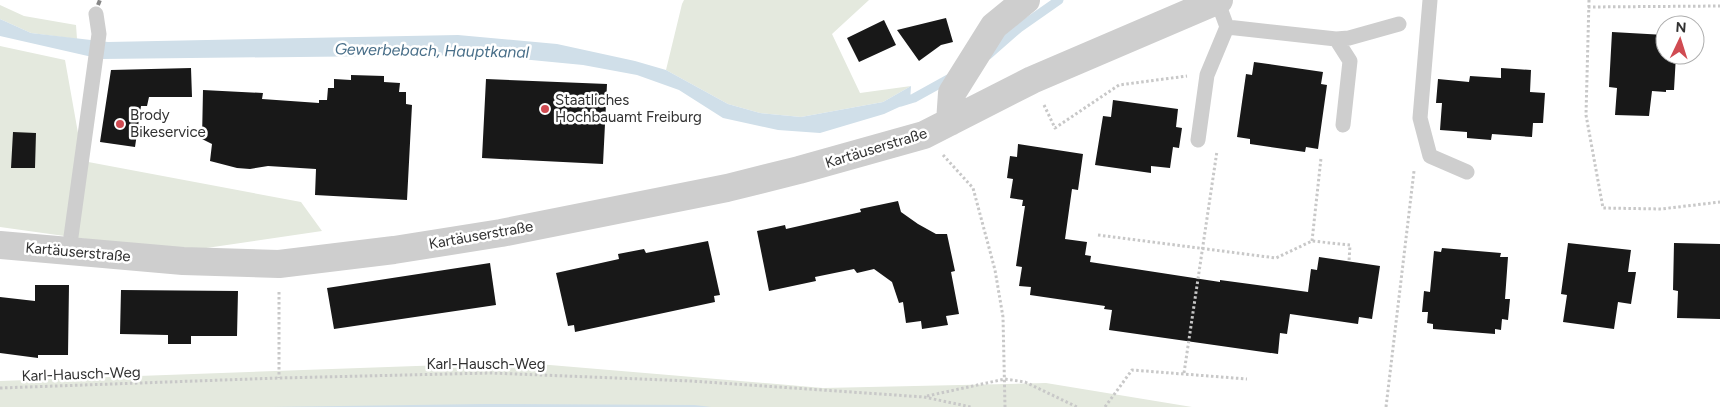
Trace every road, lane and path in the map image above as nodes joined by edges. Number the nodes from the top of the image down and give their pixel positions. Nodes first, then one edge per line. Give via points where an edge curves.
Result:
1 (1026, 0) edge
2 (1218, 0) edge
3 (1430, 0) edge
4 (1589, 0) edge
5 (1720, 6) edge
6 (1588, 7) junction
7 (96, 14) dead end
8 (1399, 24) dead end
9 (1227, 27) junction
10 (1336, 39) junction
11 (1207, 75) junction
12 (1032, 80) junction
13 (950, 122) junction
14 (1343, 125) dead end
15 (924, 135) junction
16 (1198, 140) dead end
17 (1322, 158) dead end
18 (1415, 166) dead end
19 (1467, 172) dead end
20 (1720, 202) edge
21 (1098, 236) dead end
22 (1312, 241) junction
23 (0, 245) edge
24 (70, 251) junction
25 (1200, 258) dead end
26 (1349, 261) dead end
27 (278, 264) junction
28 (1184, 373) junction
29 (280, 378) junction
30 (1005, 379) junction
31 (1247, 379) dead end
32 (0, 388) edge
33 (924, 397) junction
34 (971, 407) edge
35 (1005, 407) edge
36 (1077, 407) edge
37 (1105, 407) edge
38 (1386, 407) edge

1 - 13 street via 994,26 952,93
2 - 9 lane
2 - 12 street, Kartäuserstraße
3 - 19 lane via 1420,118 1430,156
4 - 6 path
5 - 6 path
6 - 20 path via 1586,115 1603,208 1661,209
7 - 24 lane via 99,34
8 - 10 lane
9 - 10 lane
9 - 11 lane
10 - 14 lane via 1350,61
11 - 12 path via 1120,85 1054,128
11 - 16 lane
12 - 13 street, Kartäuserstraße
13 - 15 street, Kartäuserstraße
15 - 27 street, Kartäuserstraße via 727,188 394,250
15 - 30 path via 974,188 995,270 1003,317
17 - 22 path
18 - 38 path
21 - 22 path via 1276,258
22 - 26 path via 1350,245
23 - 24 street, Kartäuserstraße
24 - 27 street, Kartäuserstraße via 183,262
25 - 28 path
27 - 29 path
28 - 31 path
28 - 37 path via 1132,370
29 - 32 path, Karl-Hausch-Weg
29 - 33 path, Karl-Hausch-Weg via 491,373 692,381
30 - 33 path
30 - 35 path
30 - 36 path via 1025,382
33 - 34 path, Karl-Hausch-Weg

